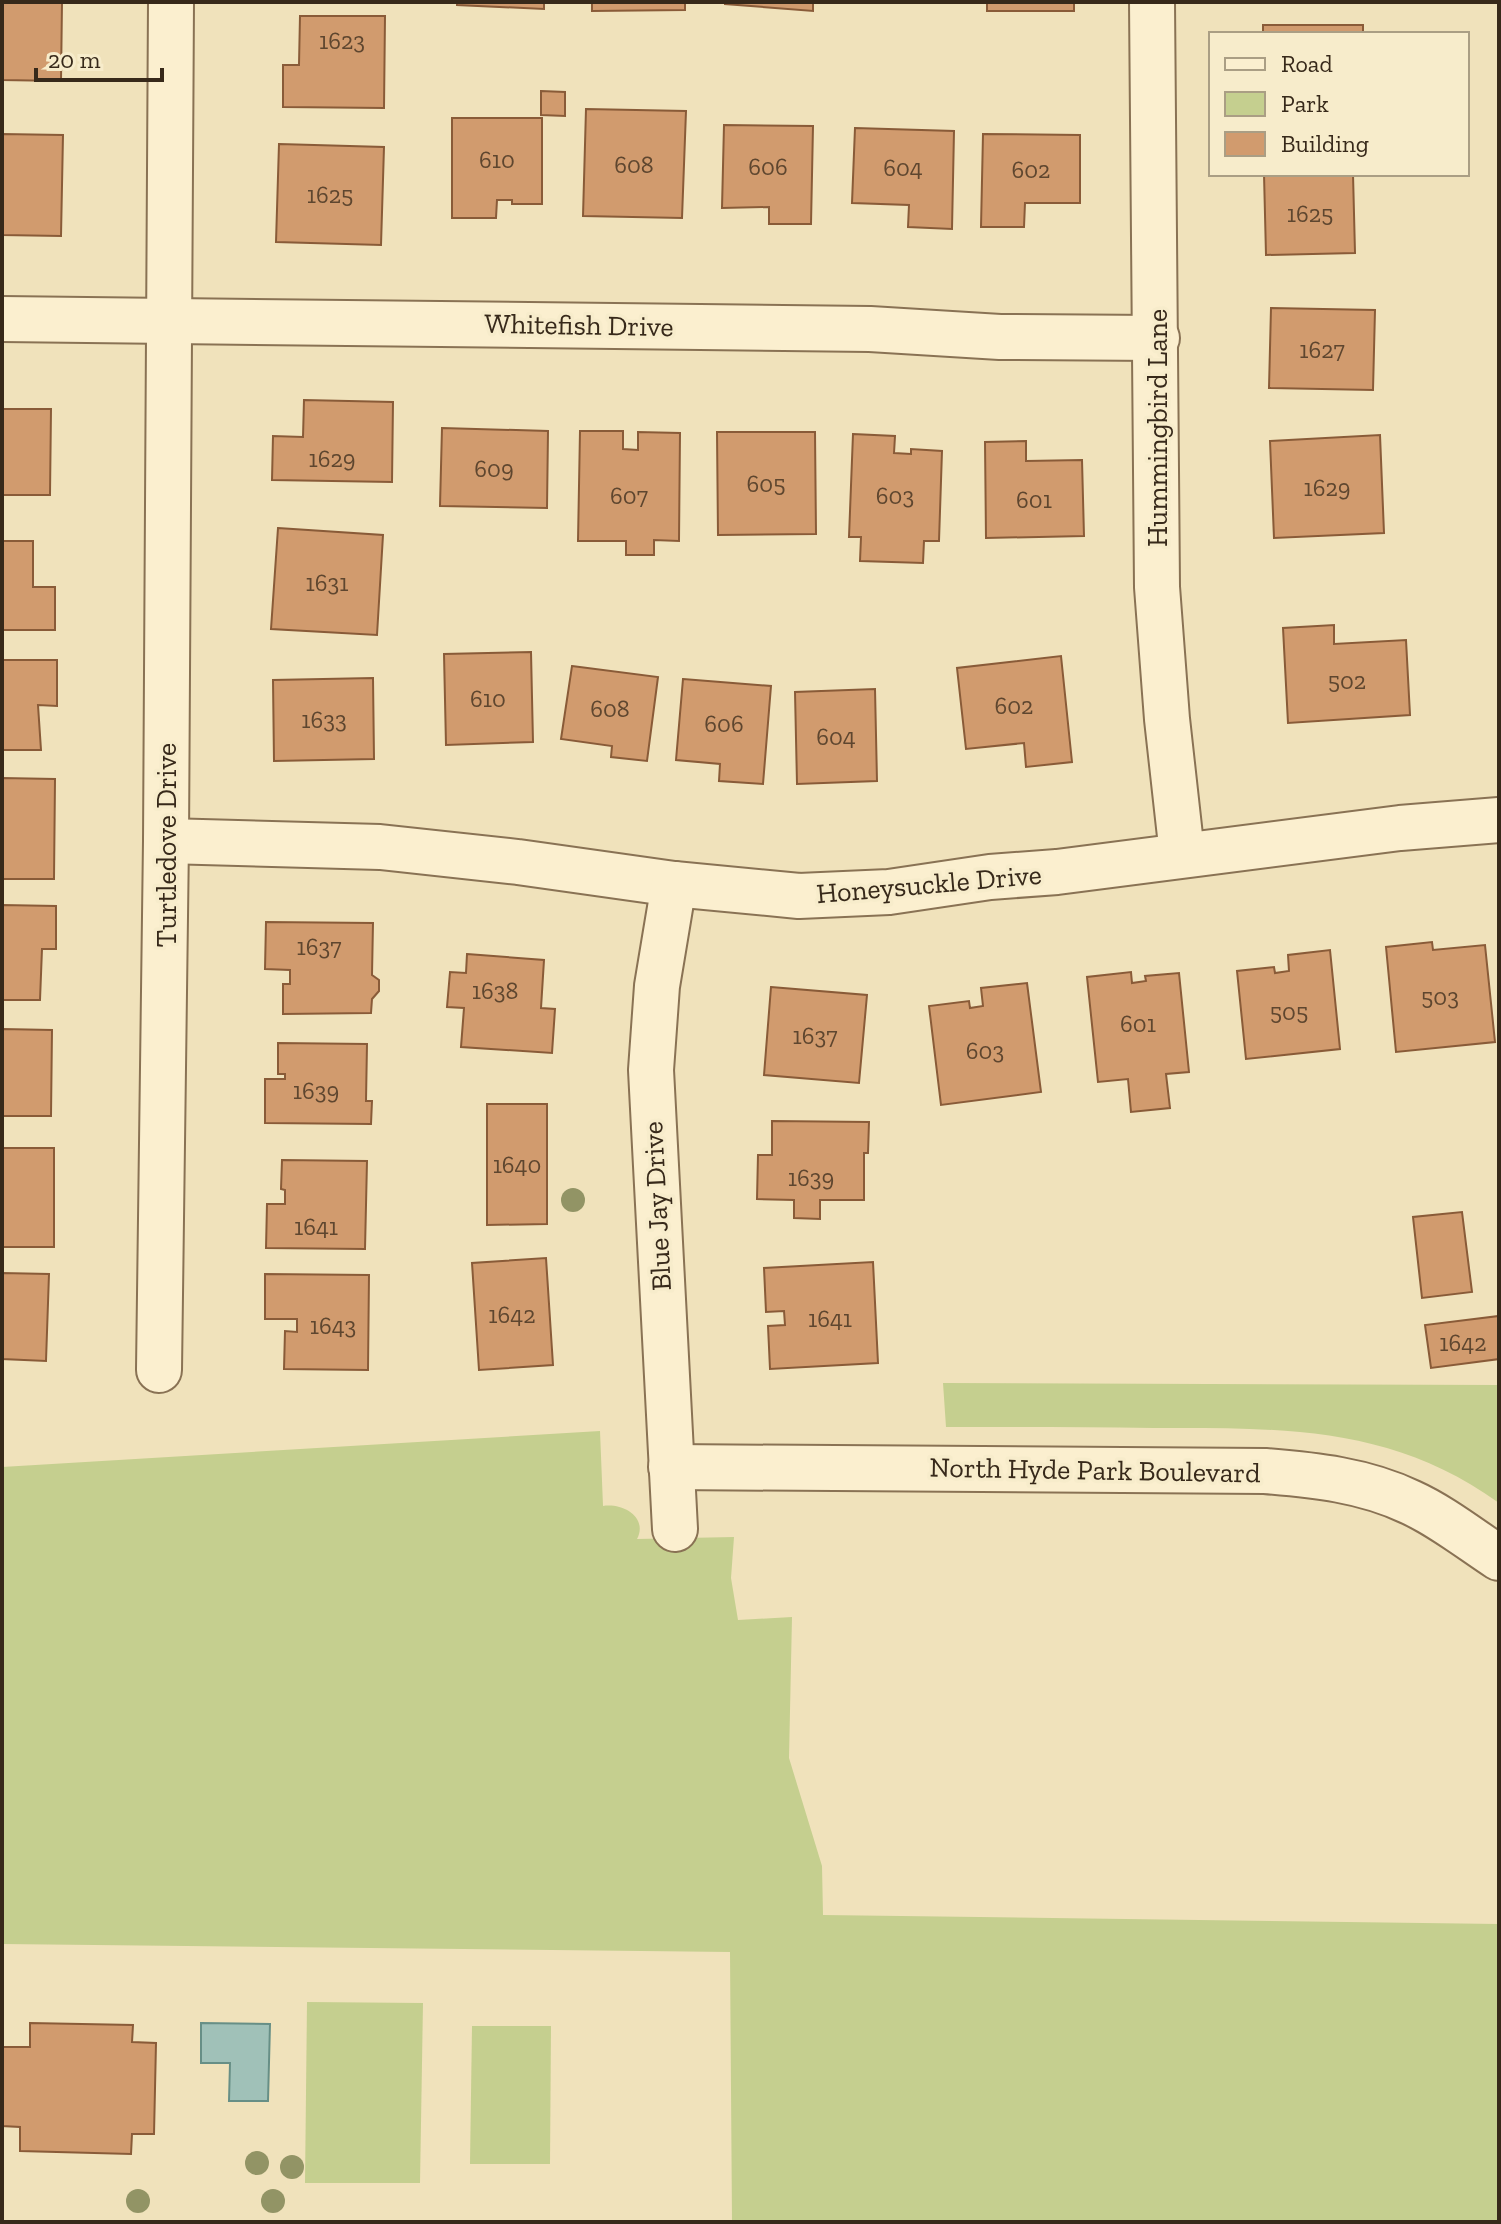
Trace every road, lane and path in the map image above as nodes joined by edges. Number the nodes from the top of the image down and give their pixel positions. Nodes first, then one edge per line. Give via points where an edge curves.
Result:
1 (171, 2) edge
2 (1152, 2) edge
3 (2, 319) edge
4 (167, 320) junction
5 (1157, 338) junction
6 (1499, 820) edge
7 (166, 841) junction
8 (1182, 854) junction
9 (674, 884) junction
10 (159, 1370) dead end
11 (671, 1467) junction
12 (675, 1529) dead end
13 (1499, 1558) edge

1 - 4 street, Turtledove Drive
2 - 5 street, Hummingbird Lane
3 - 4 street, Whitefish Drive
4 - 5 street, Whitefish Drive
4 - 7 street, Turtledove Drive
5 - 8 street, Hummingbird Lane via 1157,587
6 - 8 street, Honeysuckle Drive
7 - 9 street, Honeysuckle Drive via 380,847
7 - 10 street, Turtledove Drive
8 - 9 street, Honeysuckle Drive via 889,892 799,896
9 - 11 street, Blue Jay Drive via 657,986 651,1070
11 - 12 street, Blue Jay Drive
11 - 13 street, North Hyde Park Boulevard via 1315,1475 1411,1502

